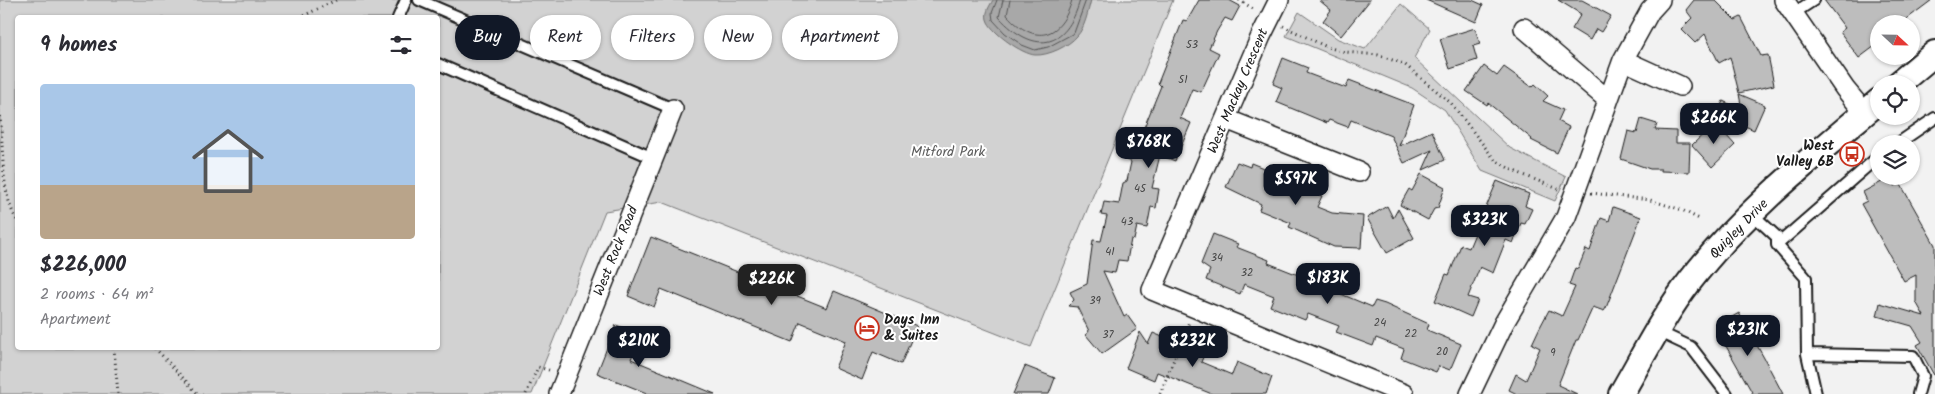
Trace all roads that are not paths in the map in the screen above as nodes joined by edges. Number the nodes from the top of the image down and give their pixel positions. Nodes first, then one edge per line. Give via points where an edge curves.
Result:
1 (406, 0) edge
2 (418, 0) edge
3 (1279, 0) edge
4 (1814, 0) edge
5 (1651, 4) edge
6 (1789, 6) edge
7 (399, 15) edge
8 (1524, 28) dead end
9 (1935, 53) edge
10 (1623, 60) junction
11 (440, 65) edge
12 (1909, 75) edge
13 (1680, 86) dead end
14 (1608, 100) junction
15 (1870, 106) edge
16 (673, 108) joint
17 (1870, 109) edge
18 (1935, 118) edge
19 (1226, 119) junction
20 (1910, 135) edge
21 (654, 158) junction
22 (1870, 164) edge
23 (1359, 172) dead end
24 (1751, 212) junction
25 (1777, 244) junction
26 (1657, 331) junction
27 (1806, 354) junction
28 (1625, 390) edge
29 (558, 394) edge
30 (1404, 394) edge
31 (1470, 394) edge
32 (1727, 394) edge
33 (1816, 394) edge
34 (1918, 394) edge

1 - 7 lane
2 - 16 lane
3 - 19 street, West Mackay Crescent
4 - 6 lane
5 - 10 street
6 - 15 street via 1845,89
8 - 14 street
9 - 12 street
10 - 13 street
10 - 14 street
11 - 21 lane
14 - 31 street via 1566,217 1504,323
16 - 21 street, West Rock Road
17 - 24 street, Quigley Drive
18 - 20 lane
19 - 23 street
19 - 30 street, West Mackay Crescent via 1152,290
21 - 29 street, West Rock Road
22 - 25 lane
24 - 25 lane via 1777,237
24 - 26 street, Quigley Drive via 1690,281
25 - 27 lane via 1806,278
26 - 28 street, Quigley Drive
26 - 32 lane via 1692,347
27 - 33 lane
27 - 34 lane via 1913,356 1923,376

